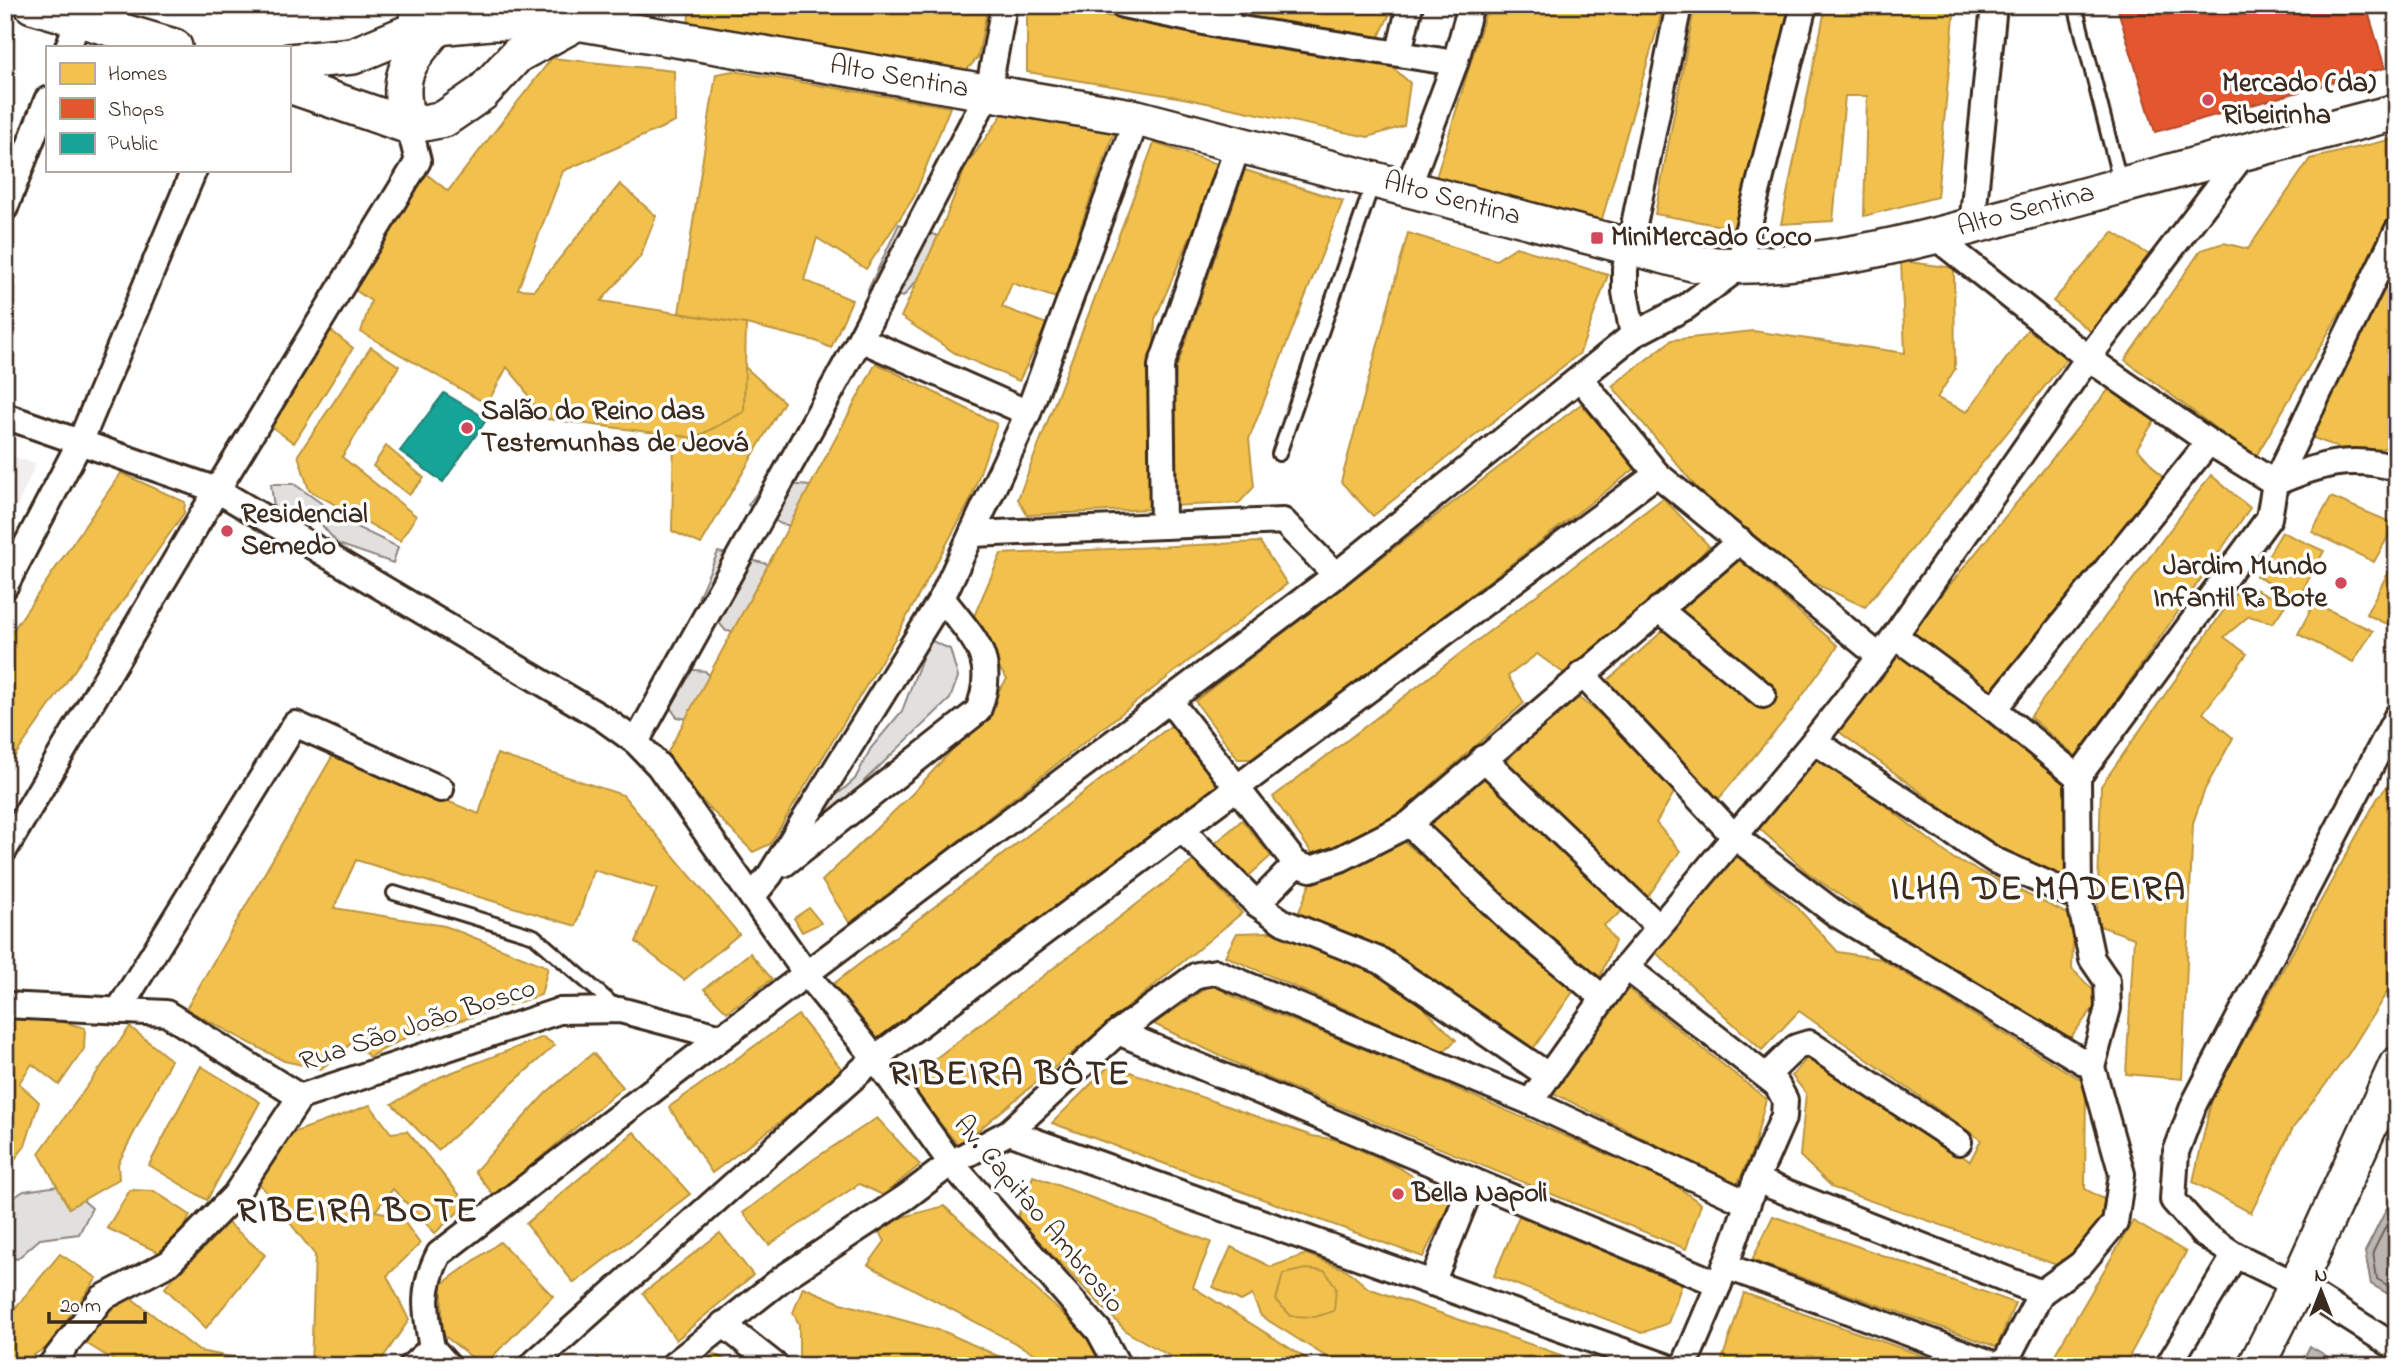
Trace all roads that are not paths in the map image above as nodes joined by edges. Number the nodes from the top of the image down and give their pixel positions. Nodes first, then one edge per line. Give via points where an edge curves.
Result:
1 (32, 5) edge
2 (1004, 5) edge
3 (1123, 5) edge
4 (1410, 5) edge
5 (1471, 5) edge
6 (1679, 5) edge
7 (1804, 5) edge
8 (1994, 5) edge
9 (2075, 5) edge
10 (1226, 16) edge
11 (420, 22) edge
12 (477, 22) junction
13 (577, 22) junction
14 (74, 33) edge
15 (167, 46) edge
16 (1399, 52) junction
17 (290, 62) edge
18 (1455, 63) junction
19 (290, 85) edge
20 (481, 93) junction
21 (988, 93) junction
22 (46, 103) edge
23 (2397, 112) edge
24 (1137, 118) junction
25 (2397, 118) edge
26 (409, 126) junction
27 (2320, 131) junction
28 (1239, 143) junction
29 (2245, 152) junction
30 (193, 172) edge
31 (1374, 180) junction
32 (2122, 186) junction
33 (1408, 188) junction
34 (5, 208) edge
35 (1972, 226) junction
36 (2397, 231) edge
37 (1933, 235) junction
38 (1630, 247) junction
39 (1738, 268) junction
40 (1633, 335) junction
41 (860, 339) junction
42 (2088, 358) junction
43 (1580, 378) junction
44 (1028, 413) junction
45 (5, 416) edge
46 (81, 440) junction
47 (2209, 442) junction
48 (1279, 454) dead end
49 (2397, 468) edge
50 (1657, 474) junction
51 (2276, 483) junction
52 (217, 490) junction
53 (1163, 526) junction
54 (972, 534) junction
55 (1740, 541) junction
56 (1336, 575) junction
57 (5, 586) edge
58 (943, 598) junction
59 (1660, 609) junction
60 (1895, 636) junction
61 (1880, 657) junction
62 (1582, 674) junction
63 (1763, 695) dead end
64 (1169, 700) junction
65 (1994, 709) junction
66 (2397, 716) edge
67 (1814, 740) junction
68 (636, 742) junction
69 (1482, 758) junction
70 (2078, 777) junction
71 (1237, 787) junction
72 (441, 789) dead end
73 (1409, 824) junction
74 (1181, 829) junction
75 (1735, 837) junction
76 (5, 849) edge
77 (1296, 864) junction
78 (770, 875) junction
79 (394, 893) dead end
80 (752, 897) junction
81 (2079, 898) junction
82 (1257, 904) junction
83 (1660, 927) junction
84 (1626, 967) junction
85 (805, 972) junction
86 (1603, 998) junction
87 (5, 1005) edge
88 (620, 1010) junction
89 (118, 1011) junction
90 (1118, 1032) junction
91 (722, 1037) junction
92 (875, 1058) junction
93 (2397, 1065) edge
94 (2092, 1067) junction
95 (1549, 1076) junction
96 (1766, 1076) junction
97 (300, 1097) junction
98 (1530, 1102) junction
99 (1009, 1132) junction
100 (1959, 1143) dead end
101 (951, 1163) junction
102 (1756, 1180) junction
103 (1473, 1181) junction
104 (1747, 1203) junction
105 (2235, 1255) junction
106 (1722, 1275) junction
107 (1432, 1283) junction
108 (2297, 1286) junction
109 (2041, 1293) junction
110 (723, 1324) junction
111 (2397, 1348) edge
112 (440, 1357) edge
113 (1120, 1364) edge
114 (50, 1366) edge
115 (412, 1366) edge
116 (531, 1366) edge
117 (672, 1366) edge
118 (776, 1366) edge
119 (1665, 1366) edge
120 (1685, 1366) edge
121 (2001, 1366) edge
122 (2168, 1366) edge
123 (2256, 1366) edge

1 - 14 main road
2 - 21 street
3 - 10 street
4 - 16 street
5 - 18 street
6 - 38 street
7 - 39 street
8 - 35 street
9 - 32 lane
10 - 16 street
11 - 12 main road, Alto Sentina
11 - 17 main road, Alto Sentina via 353,56
11 - 26 main road via 402,86
12 - 13 main road, Alto Sentina
12 - 20 main road via 492,37 495,59
13 - 20 main road via 517,55
13 - 21 main road, Alto Sentina
14 - 15 main road
16 - 18 street
18 - 33 street
19 - 26 main road
20 - 26 main road via 444,119
21 - 24 main road, Alto Sentina
21 - 41 street
22 - 34 street
23 - 27 main road, Alto Sentina
24 - 28 main road, Alto Sentina
24 - 44 street
25 - 27 main road, Alto Sentina
26 - 52 street via 418,160
27 - 29 main road, Alto Sentina
28 - 31 main road, Alto Sentina
28 - 53 street via 1161,366
29 - 32 main road, Alto Sentina
29 - 42 street
30 - 46 street
31 - 33 main road, Alto Sentina
31 - 48 lane
32 - 35 main road, Alto Sentina
33 - 38 main road, Alto Sentina
35 - 37 main road, Alto Sentina
36 - 51 street
37 - 39 main road, Alto Sentina via 1839,255
37 - 42 street
38 - 39 main road, Alto Sentina via 1696,264
38 - 40 street via 1625,292
39 - 40 street via 1686,307
40 - 43 street
41 - 44 street
41 - 68 street
42 - 47 street
42 - 60 street
43 - 50 street
43 - 56 street
44 - 54 street
45 - 46 street, Av. Capitao Ambrosio
46 - 52 street, Av. Capitao Ambrosio
46 - 57 street
47 - 51 street
47 - 65 street
49 - 51 street via 2359,459 2312,467
50 - 55 street
50 - 71 street
51 - 70 street via 2269,517
52 - 68 street, Av. Capitao Ambrosio
52 - 76 street
53 - 54 street
53 - 56 street via 1283,521
54 - 58 street
55 - 59 street
55 - 61 street
56 - 64 street
58 - 78 street
58 - 78 street via 983,653 987,687 978,711
59 - 62 street
59 - 63 street
60 - 61 street
60 - 65 street
61 - 67 street
62 - 69 street
62 - 75 street
64 - 71 street
64 - 85 street
65 - 70 street
66 - 105 street via 2194,1104 2176,1152 2174,1200 2202,1233
67 - 75 street
67 - 81 street via 1994,860
68 - 80 street, Av. Capitao Ambrosio via 659,766
69 - 73 street
69 - 83 street
70 - 81 street
71 - 74 street
71 - 77 street
72 - 89 street via 295,724
73 - 77 street via 1311,869
73 - 86 street via 1513,923
74 - 82 street
74 - 92 street
75 - 83 street
75 - 94 street via 1836,914
77 - 82 street
78 - 80 street
79 - 88 lane via 534,936
80 - 85 street, Av. Capitao Ambrosio
81 - 94 street via 2092,959 2107,981 2108,1008
82 - 95 street via 1283,922 1381,961
83 - 84 street
84 - 86 street
84 - 96 street
85 - 91 street
85 - 92 street, Av. Capitao Ambrosio
86 - 95 street
87 - 89 street, Rua São João Bosco
88 - 91 street, Rua São João Bosco
88 - 97 street, Rua São João Bosco via 559,1011
89 - 97 street, Rua São João Bosco via 166,1013
90 - 98 street via 1197,975 1216,972
90 - 99 street
90 - 103 street
91 - 112 street via 439,1254 428,1276 424,1300
92 - 101 street, Av. Capitao Ambrosio
92 - 116 street
93 - 108 main road
94 - 109 street via 2122,1174 2115,1223 2081,1264
95 - 98 street
96 - 100 street via 1796,1047 1809,1044
96 - 102 street via 1785,1100 1784,1116
97 - 114 street via 235,1195 169,1263 102,1298
98 - 104 street
99 - 101 street
99 - 107 street
101 - 110 street
101 - 113 street, Av. Capitao Ambrosio via 1099,1331
102 - 104 street
102 - 109 street
103 - 106 street
103 - 107 street
104 - 106 street
105 - 108 street
105 - 122 street
106 - 120 street
106 - 121 street
107 - 119 street
108 - 111 street
108 - 123 main road
109 - 121 street
110 - 117 street
110 - 118 street
112 - 115 street

